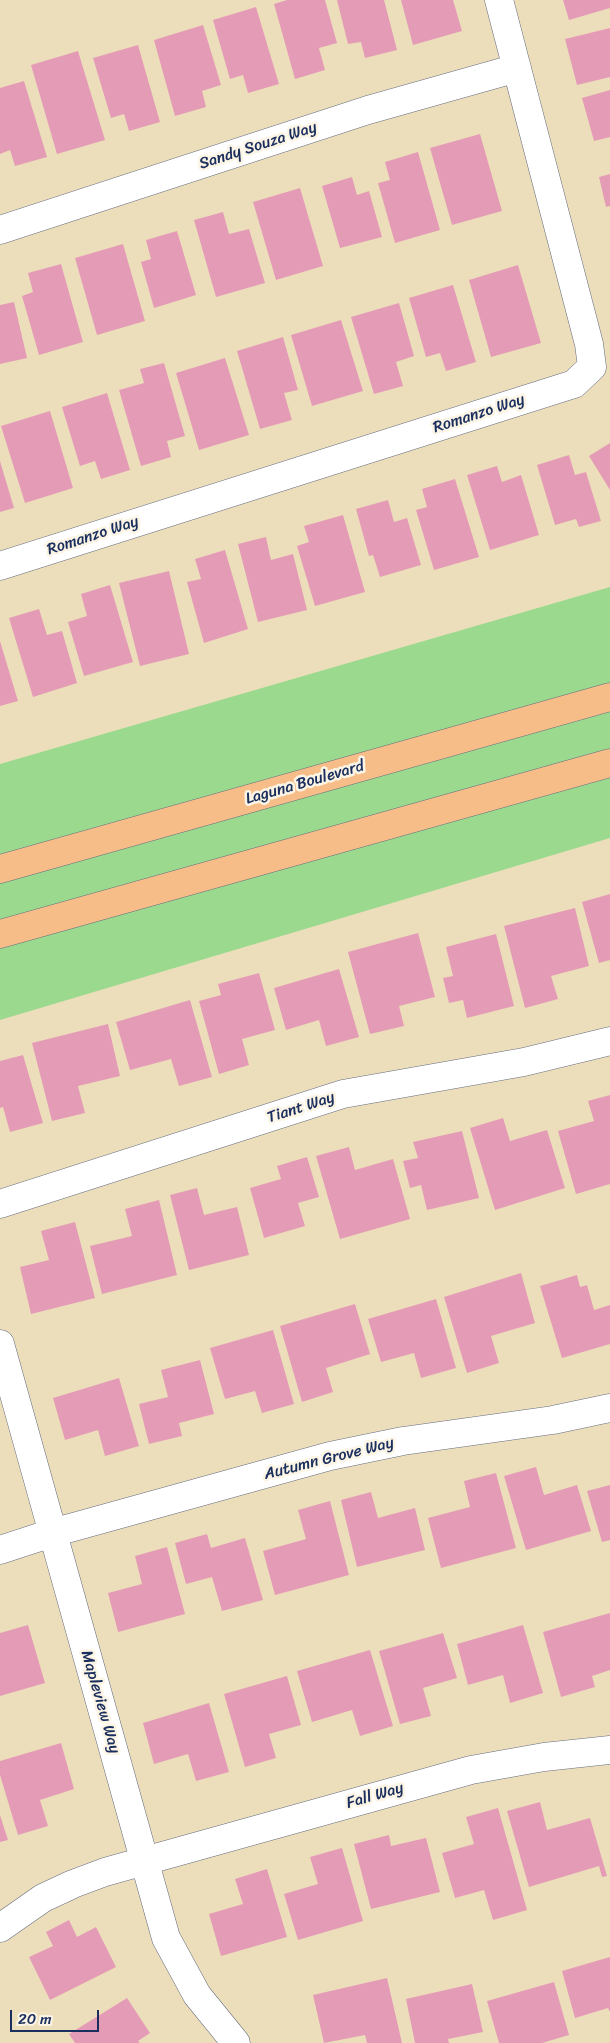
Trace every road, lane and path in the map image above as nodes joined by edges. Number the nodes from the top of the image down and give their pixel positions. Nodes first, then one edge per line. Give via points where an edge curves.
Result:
1 (499, 0) edge
2 (518, 68) junction
3 (0, 230) edge
4 (0, 566) edge
5 (610, 697) edge
6 (610, 764) edge
7 (0, 869) edge
8 (0, 934) edge
9 (610, 1041) edge
10 (0, 1204) edge
11 (0, 1344) edge
12 (610, 1408) edge
13 (52, 1533) junction
14 (0, 1550) edge
15 (610, 1750) edge
16 (144, 1861) junction
17 (0, 1928) edge
18 (236, 2043) edge

1 - 2 street, Romanzo Way
2 - 3 street, Sandy Souza Way via 368,110
2 - 4 street, Romanzo Way via 589,344 592,367 574,384
5 - 7 main road, Laguna Boulevard
6 - 8 main road
9 - 10 street, Tiant Way via 524,1062 343,1094
11 - 13 street, Mapleview Way
12 - 13 street, Autumn Grove Way via 330,1456
13 - 14 street, Autumn Grove Way
13 - 16 street, Mapleview Way
15 - 16 street, Fall Way via 470,1770
16 - 17 street, Fall Way via 73,1884 43,1898
16 - 18 street, Mapleview Way via 166,1938 197,1995

